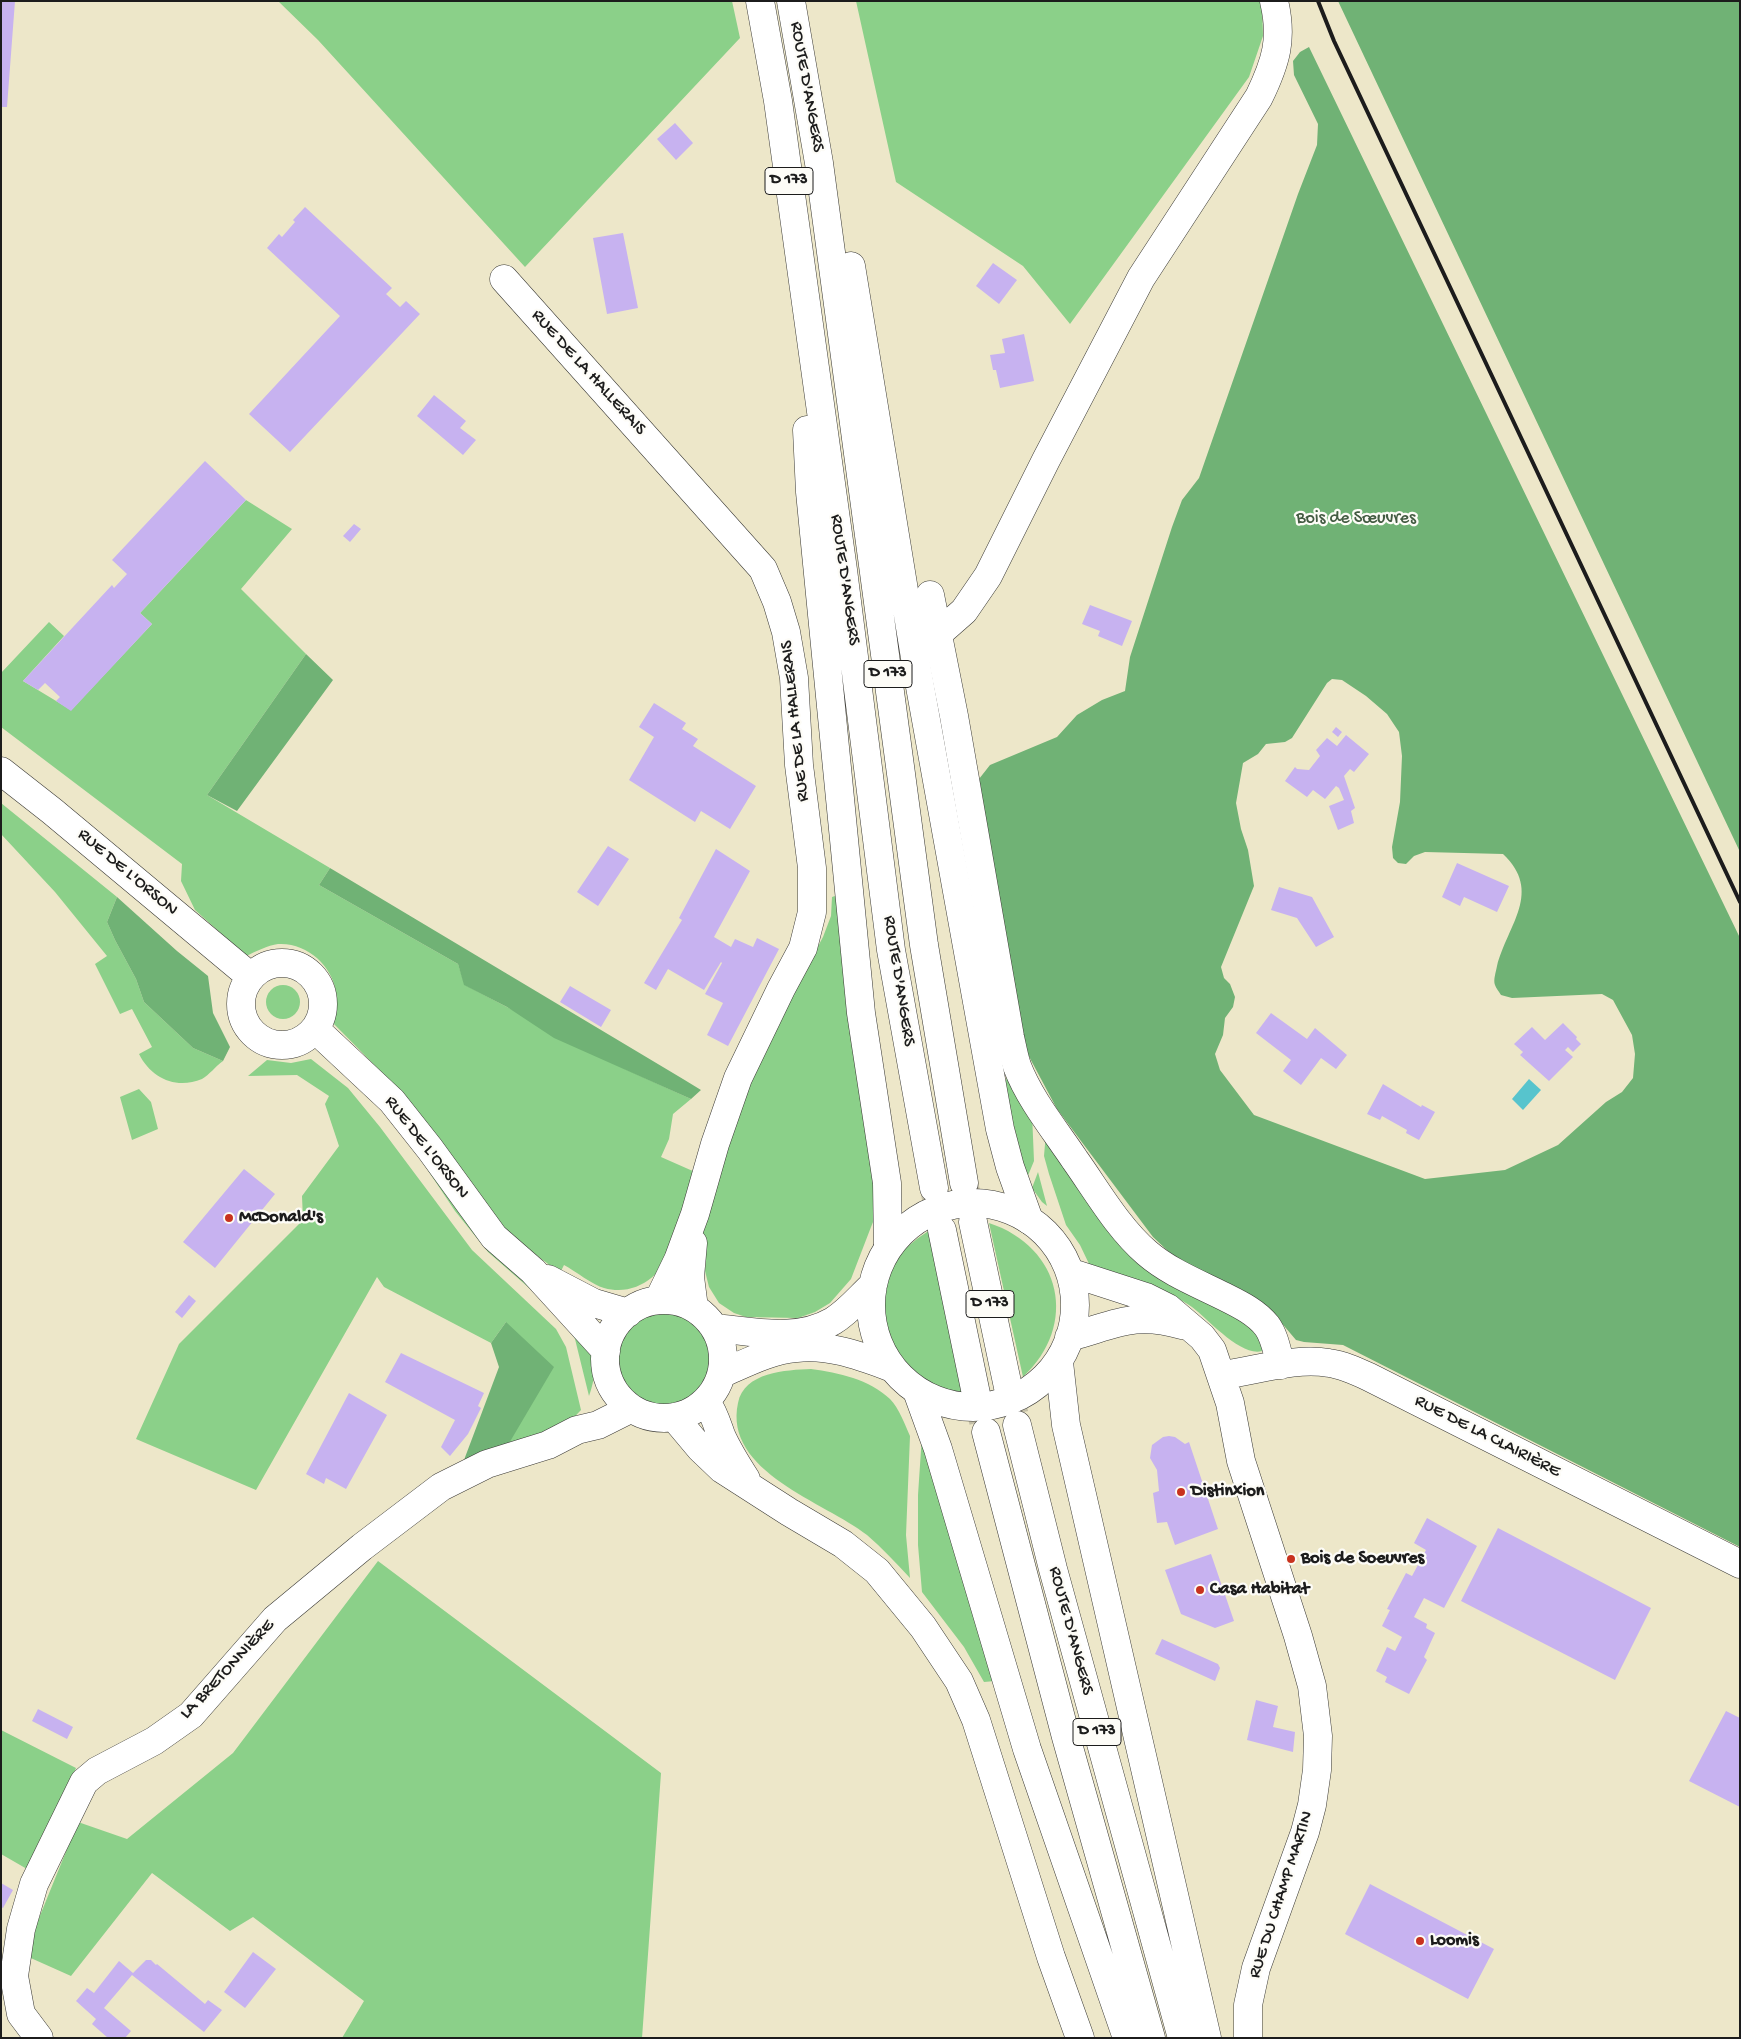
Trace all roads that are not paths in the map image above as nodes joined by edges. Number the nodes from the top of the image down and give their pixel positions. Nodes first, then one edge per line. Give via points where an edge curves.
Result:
1 (760, 1) edge
2 (791, 1) edge
3 (1274, 1) edge
4 (819, 163) junction
5 (504, 279) dead end
6 (814, 361) junction
7 (930, 595) dead end
8 (939, 633) junction
9 (1, 771) edge
10 (251, 977) junction
11 (315, 1029) junction
12 (964, 1183) tunnel mouth
13 (934, 1188) tunnel mouth
14 (695, 1214) junction
15 (1029, 1220) junction
16 (973, 1222) tunnel mouth
17 (942, 1230) tunnel mouth
18 (888, 1247) junction
19 (533, 1271) junction
20 (1072, 1273) junction
21 (873, 1285) junction
22 (659, 1300) junction
23 (694, 1308) junction
24 (628, 1313) junction
25 (1190, 1327) junction
26 (715, 1328) junction
27 (1069, 1337) junction
28 (606, 1351) junction
29 (1059, 1362) junction
30 (1281, 1365) junction
31 (890, 1367) junction
32 (723, 1373) junction
33 (1222, 1375) junction
34 (609, 1385) junction
35 (1008, 1387) tunnel mouth
36 (918, 1391) junction
37 (976, 1394) tunnel mouth
38 (707, 1403) junction
39 (630, 1409) junction
40 (674, 1417) junction
41 (1017, 1425) tunnel mouth
42 (577, 1430) junction
43 (986, 1432) tunnel mouth
44 (752, 1489) junction
45 (1740, 1564) edge
46 (39, 2038) edge
47 (1080, 2038) edge
48 (1127, 2038) edge
49 (1151, 2038) edge
50 (1182, 2038) edge
51 (1207, 2038) edge
52 (1248, 2038) edge

1 - 6 main road, ROUTE D'ANGERS / D 173 via 778,101
2 - 4 main road, ROUTE D'ANGERS / D 173
3 - 8 main road via 1279,42 1272,71 1259,96 1141,278 988,576 964,610
4 - 12 main road, ROUTE D'ANGERS / D 173 via 924,945
4 - 15 main road via 839,196 917,670 1000,1129
5 - 14 main road, RUE DE LA HALLERAIS via 762,569 786,632 794,678 812,868 812,912 803,948 738,1078
6 - 13 main road, ROUTE D'ANGERS / D 173 via 891,950
6 - 18 main road via 806,408 810,492 861,1013 887,1182
7 - 8 main road
8 - 30 main road via 1010,1036 1026,1086 1103,1201 1133,1239 1155,1260 1256,1315 1274,1338
9 - 10 main road, RUE DE L'ORSON
10 - 11 main road via 268,965 278,963 300,966 308,972 321,989 324,999 322,1015
10 - 11 main road via 241,997 241,1008 246,1023 256,1036 271,1043 287,1045 307,1037
11 - 19 main road, RUE DE L'ORSON via 392,1101 494,1237
14 - 22 main road, RUE DE LA HALLERAIS
14 - 23 main road, RUE DE LA HALLERAIS via 690,1277
15 - 18 main road via 985,1205 965,1202 943,1206 911,1224
15 - 20 main road via 1048,1236
16 - 35 main road, D 173
17 - 37 main road, D 173
18 - 21 main road
19 - 24 main road, RUE DE L'ORSON via 594,1302
19 - 28 main road, RUE DE L'ORSON
20 - 25 main road, RUE DU CHAMP MARTIN via 1146,1297 1168,1308
20 - 27 main road via 1076,1301
21 - 26 main road via 844,1312 816,1330 771,1334
21 - 31 main road via 873,1327
22 - 23 main road via 675,1301
22 - 24 main road via 641,1303
23 - 26 main road
24 - 28 main road via 610,1336
25 - 27 main road via 1147,1318 1119,1322
25 - 33 main road, RUE DU CHAMP MARTIN via 1212,1350
26 - 32 main road via 722,1345
27 - 29 main road
28 - 34 main road
29 - 36 main road via 1041,1380 994,1404 968,1406 945,1403
29 - 51 main road via 1066,1425
30 - 33 main road, RUE DE LA CLAIRIÈRE
30 - 45 main road, RUE DE LA CLAIRIÈRE via 1327,1362 1369,1376
31 - 32 main road via 836,1350 796,1348 762,1357
31 - 36 main road
32 - 38 main road
33 - 52 main road, RUE DU CHAMP MARTIN via 1241,1461 1312,1686 1318,1736 1312,1805 1256,1968 1248,2005
34 - 39 main road
34 - 42 main road, LA BRETONNIÈRE
36 - 48 main road via 1027,1749
38 - 40 main road
38 - 44 main road via 733,1459
39 - 40 main road via 644,1416
39 - 42 main road, LA BRETONNIÈRE via 598,1425
40 - 44 main road via 722,1469
41 - 50 main road, ROUTE D'ANGERS / D 173 via 1055,1579
42 - 46 main road, LA BRETONNIÈRE via 548,1445 487,1464 441,1487 275,1619 191,1715 84,1782 34,1884 21,1929 14,1976 21,2014
43 - 49 main road, ROUTE D'ANGERS / D 173 via 1066,1737
44 - 47 main road via 844,1544 877,1571 923,1627 959,1680 976,1720

